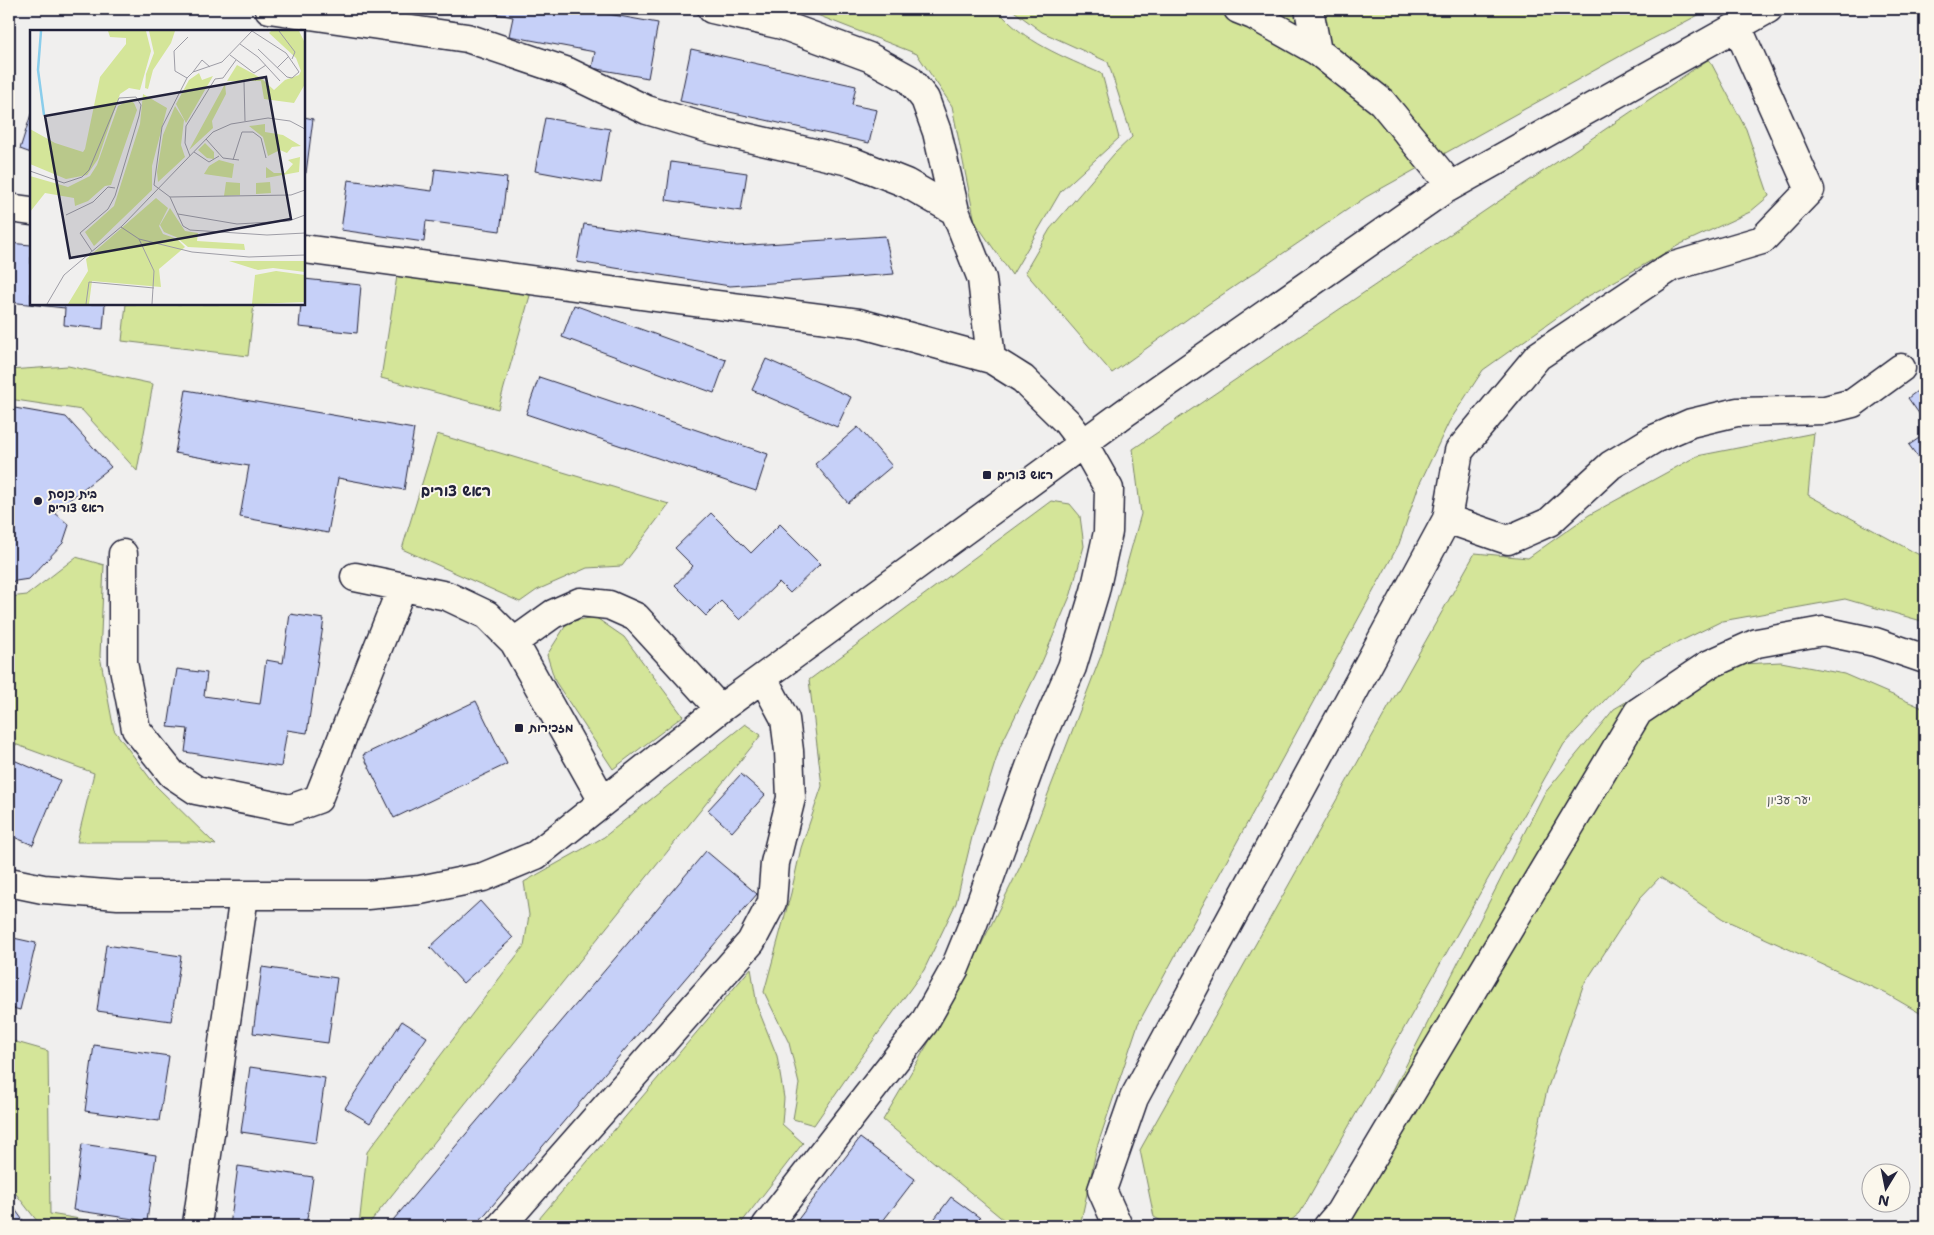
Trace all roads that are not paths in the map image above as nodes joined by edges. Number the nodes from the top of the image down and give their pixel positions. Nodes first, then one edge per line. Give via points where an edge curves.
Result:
1 (269, 9) edge
2 (712, 9) edge
3 (1238, 9) edge
4 (1309, 9) edge
5 (1768, 9) edge
6 (1737, 26) junction
7 (1317, 51) junction
8 (1451, 186) junction
9 (9, 208) edge
10 (955, 210) junction
11 (30, 211) edge
12 (305, 249) edge
13 (991, 359) junction
14 (1901, 368) dead end
15 (1083, 444) junction
16 (1447, 519) junction
17 (123, 554) dead end
18 (355, 577) dead end
19 (402, 587) junction
20 (514, 642) junction
21 (1925, 660) edge
22 (763, 678) junction
23 (720, 709) junction
24 (603, 801) junction
25 (9, 882) edge
26 (244, 896) junction
27 (197, 1224) dead end
28 (501, 1226) edge
29 (766, 1226) edge
30 (1118, 1226) edge
31 (1328, 1226) edge

1 - 10 street via 467,38 568,72 647,110 710,129 853,162 906,183
2 - 10 street via 782,25 869,58 909,79 925,99 937,132
3 - 7 street
4 - 7 street
5 - 6 street
6 - 8 street
6 - 16 street via 1810,190 1762,240 1671,266 1538,356 1459,451
7 - 8 street via 1382,102
8 - 15 street
9 - 11 street
10 - 13 street via 982,279
12 - 13 street via 859,323
13 - 15 street via 1023,379 1067,422
14 - 16 street via 1852,403 1825,410 1737,412 1691,423 1654,439 1611,465 1549,522 1508,540
15 - 22 street
15 - 29 street via 1109,488 1108,532 1095,591 1072,667 1039,742 966,942 924,1023
16 - 30 street via 1134,1098 1102,1190
17 - 19 street via 123,663 136,729 172,774 196,790 290,809 318,799
18 - 19 street
19 - 20 street via 447,596 487,615
20 - 23 street via 553,614 580,602 609,605 636,617
20 - 24 street
21 - 31 street via 1875,642 1823,631 1766,641 1708,665 1638,712 1340,1212
22 - 23 street
22 - 28 street via 785,719 791,798 775,863 772,902 751,942
23 - 24 street
24 - 26 street via 536,855 483,877 420,890 367,895
25 - 26 street via 43,889 118,895
26 - 27 street

